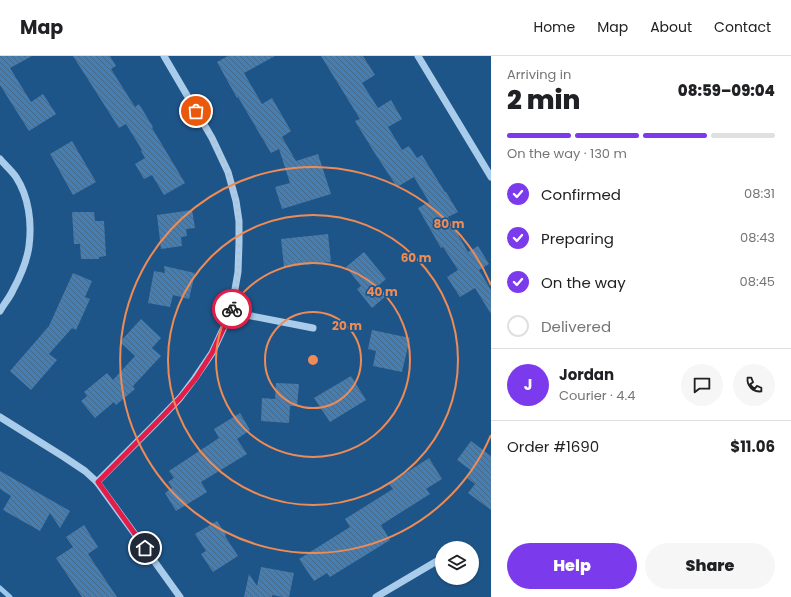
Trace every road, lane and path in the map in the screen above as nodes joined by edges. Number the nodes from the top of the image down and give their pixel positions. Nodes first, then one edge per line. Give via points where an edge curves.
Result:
1 (164, 56) edge
2 (419, 57) edge
3 (0, 158) edge
4 (491, 177) edge
5 (0, 311) edge
6 (231, 312) junction
7 (313, 328) dead end
8 (0, 417) edge
9 (98, 482) junction
10 (435, 562) edge
11 (180, 597) edge
12 (376, 597) edge

1 - 6 street via 212,138 228,172 236,202 239,221 238,272
2 - 4 street
3 - 5 street via 16,177 28,206 30,220 29,247 24,267
6 - 7 street
6 - 9 street via 212,353 196,378 180,398
8 - 9 street via 64,457
9 - 11 street
10 - 12 street

